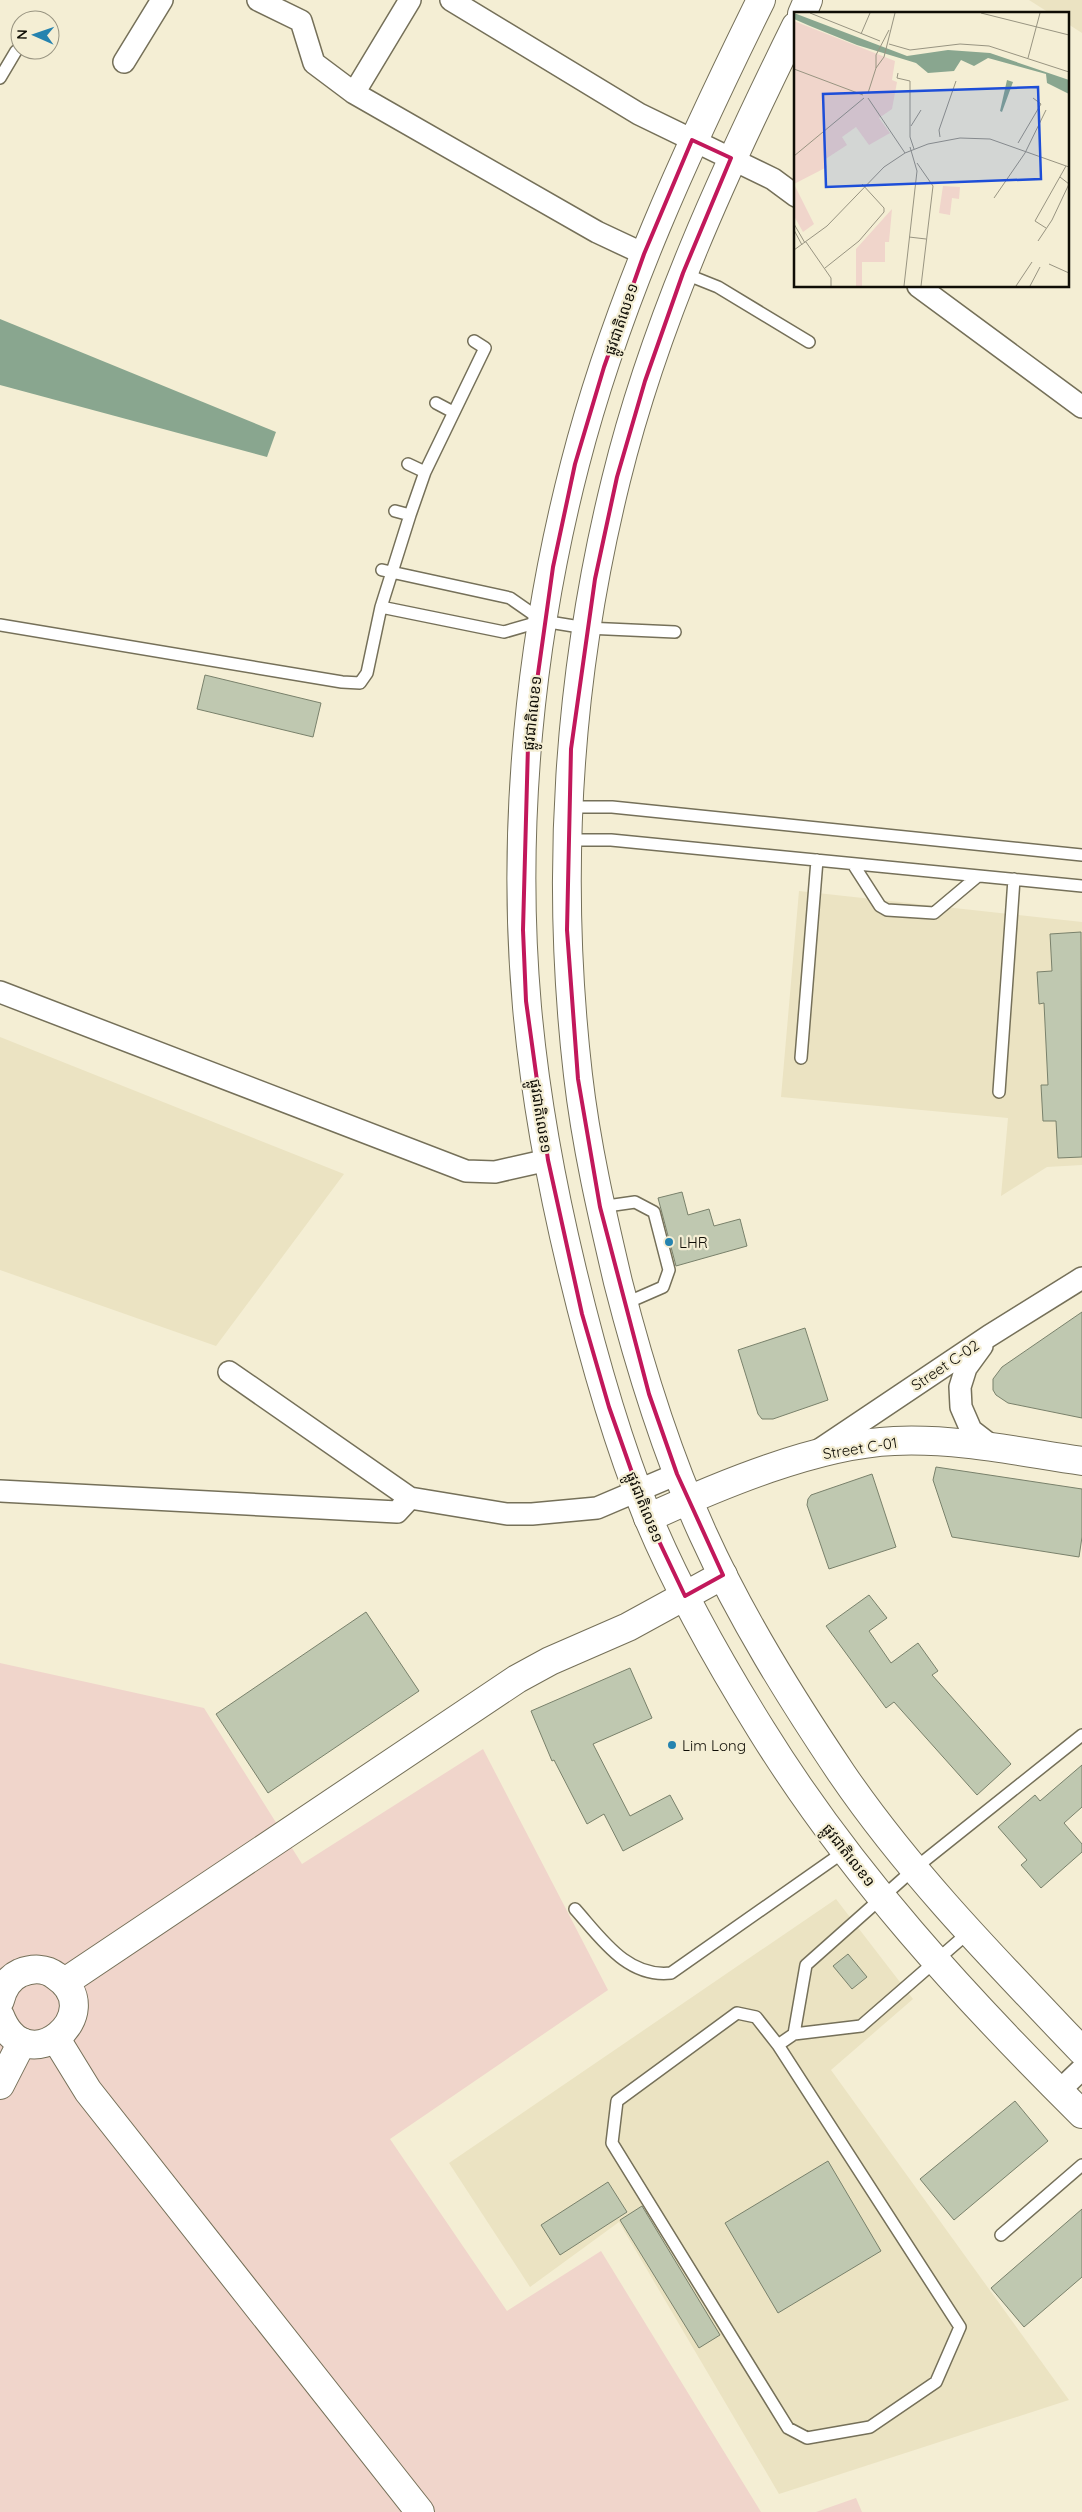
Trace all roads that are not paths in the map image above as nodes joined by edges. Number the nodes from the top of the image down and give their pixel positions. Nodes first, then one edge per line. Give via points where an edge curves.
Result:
1 (162, 0) edge
2 (258, 0) edge
3 (410, 0) edge
4 (451, 0) edge
5 (761, 0) edge
6 (808, 0) edge
7 (803, 12) edge
8 (794, 30) edge
9 (11, 60) edge
10 (124, 62) dead end
11 (0, 78) edge
12 (354, 92) junction
13 (692, 140) junction
14 (732, 158) junction
15 (794, 195) edge
16 (644, 254) junction
17 (683, 273) junction
18 (921, 288) edge
19 (474, 341) dead end
20 (808, 342) dead end
21 (436, 403) dead end
22 (1082, 407) edge
23 (453, 412) junction
24 (408, 464) dead end
25 (426, 472) junction
26 (395, 511) dead end
27 (410, 515) junction
28 (386, 571) junction
29 (381, 607) junction
30 (543, 621) junction
31 (0, 625) edge
32 (586, 628) junction
33 (675, 632) dead end
34 (569, 807) junction
35 (567, 840) junction
36 (1082, 855) edge
37 (817, 860) junction
38 (853, 864) junction
39 (978, 876) junction
40 (1014, 879) junction
41 (1082, 886) edge
42 (0, 992) edge
43 (801, 1058) dead end
44 (999, 1092) dead end
45 (548, 1160) junction
46 (600, 1207) junction
47 (1082, 1278) edge
48 (624, 1304) junction
49 (989, 1336) junction
50 (230, 1372) dead end
51 (993, 1448) junction
52 (810, 1456) junction
53 (1082, 1462) edge
54 (677, 1474) junction
55 (0, 1491) edge
56 (638, 1492) junction
57 (410, 1498) junction
58 (688, 1500) junction
59 (648, 1518) junction
60 (723, 1575) junction
61 (685, 1596) junction
62 (1082, 1735) edge
63 (845, 1851) junction
64 (914, 1869) junction
65 (882, 1898) junction
66 (575, 1909) dead end
67 (970, 1931) junction
68 (937, 1961) junction
69 (65, 1982) junction
70 (1, 1992) edge
71 (0, 2016) edge
72 (794, 2034) junction
73 (56, 2039) junction
74 (22, 2042) junction
75 (778, 2044) junction
76 (1082, 2051) edge
77 (1082, 2069) edge
78 (0, 2085) edge
79 (1059, 2091) junction
80 (1082, 2114) edge
81 (1082, 2166) edge
82 (1001, 2235) dead end
83 (420, 2512) edge

1 - 10 street
2 - 12 street via 301,21 314,63
3 - 12 street
4 - 13 street via 639,114
5 - 13 main road, ផ្លូវជាតិលេខ១
6 - 7 main road
8 - 14 main road
9 - 11 lane
12 - 16 street via 597,232
13 - 14 street
13 - 16 main road, ផ្លូវជាតិលេខ១
14 - 15 street via 773,179
14 - 17 main road
16 - 30 main road, ផ្លូវជាតិលេខ១ via 604,367 575,464
17 - 20 lane via 718,287
17 - 32 main road via 645,381 617,478
18 - 22 street
19 - 23 lane via 485,348
21 - 23 lane
23 - 25 lane
24 - 25 lane
25 - 27 lane
26 - 27 lane
27 - 28 lane
28 - 29 lane
28 - 30 lane via 510,598
29 - 30 lane via 504,632
29 - 31 lane via 367,673 360,683
30 - 32 lane
30 - 45 main road, ផ្លូវជាតិលេខ១ via 527,762 522,849 526,1001
32 - 33 lane
32 - 34 main road via 571,748
34 - 35 main road
34 - 36 lane via 612,807
35 - 37 lane via 611,840
35 - 46 main road via 570,1000 578,1079
37 - 38 lane
37 - 43 lane
38 - 39 lane
38 - 39 lane via 880,906 887,910 934,913
39 - 40 lane
40 - 41 lane
40 - 44 lane
42 - 45 street via 466,1171 495,1172
45 - 56 main road, ផ្លូវជាតិលេខ១ via 582,1314
46 - 48 main road
46 - 48 lane via 635,1202 654,1212 669,1270 663,1287
47 - 49 street, Street C-02
48 - 54 main road via 649,1394
49 - 51 street via 966,1368 960,1387 961,1407 971,1430
49 - 52 street, Street C-02
50 - 57 street
51 - 52 main road, Street C-01 via 929,1441 892,1441
51 - 53 main road, Street C-01
52 - 58 main road, Street C-01
54 - 56 street
54 - 58 main road
55 - 57 street via 397,1512
56 - 57 street via 597,1508 532,1514 508,1514
56 - 59 main road, ផ្លូវជាតិលេខ១
58 - 59 main road, Street C-01
58 - 60 main road
59 - 61 main road, ផ្លូវជាតិលេខ១
60 - 61 main road
60 - 64 main road via 803,1715 845,1778
61 - 63 main road, ផ្លូវជាតិលេខ១ via 761,1730
61 - 69 main road via 628,1628 550,1660 517,1679
62 - 64 lane
63 - 65 main road, ផ្លូវជាតិលេខ១
63 - 66 lane via 670,1973 639,1970 612,1951
64 - 65 lane
64 - 67 main road
65 - 68 main road, ផ្លូវជាតិលេខ១
65 - 72 lane via 806,1965
67 - 68 lane
67 - 76 main road
68 - 72 lane via 861,2026
68 - 79 main road, ផ្លូវជាតិលេខ១
69 - 70 main road via 44,1970 32,1970 12,1978
69 - 73 main road via 74,2008 66,2030
71 - 74 main road via 4,2027
72 - 75 lane
73 - 74 main road via 35,2045
73 - 83 main road via 88,2091
74 - 78 main road
75 - 75 lane via 960,2327 936,2382 870,2427 807,2438 788,2428 612,2143 617,2101 737,2013 756,2017
77 - 79 street
79 - 80 main road, ផ្លូវជាតិលេខ១
81 - 82 lane

